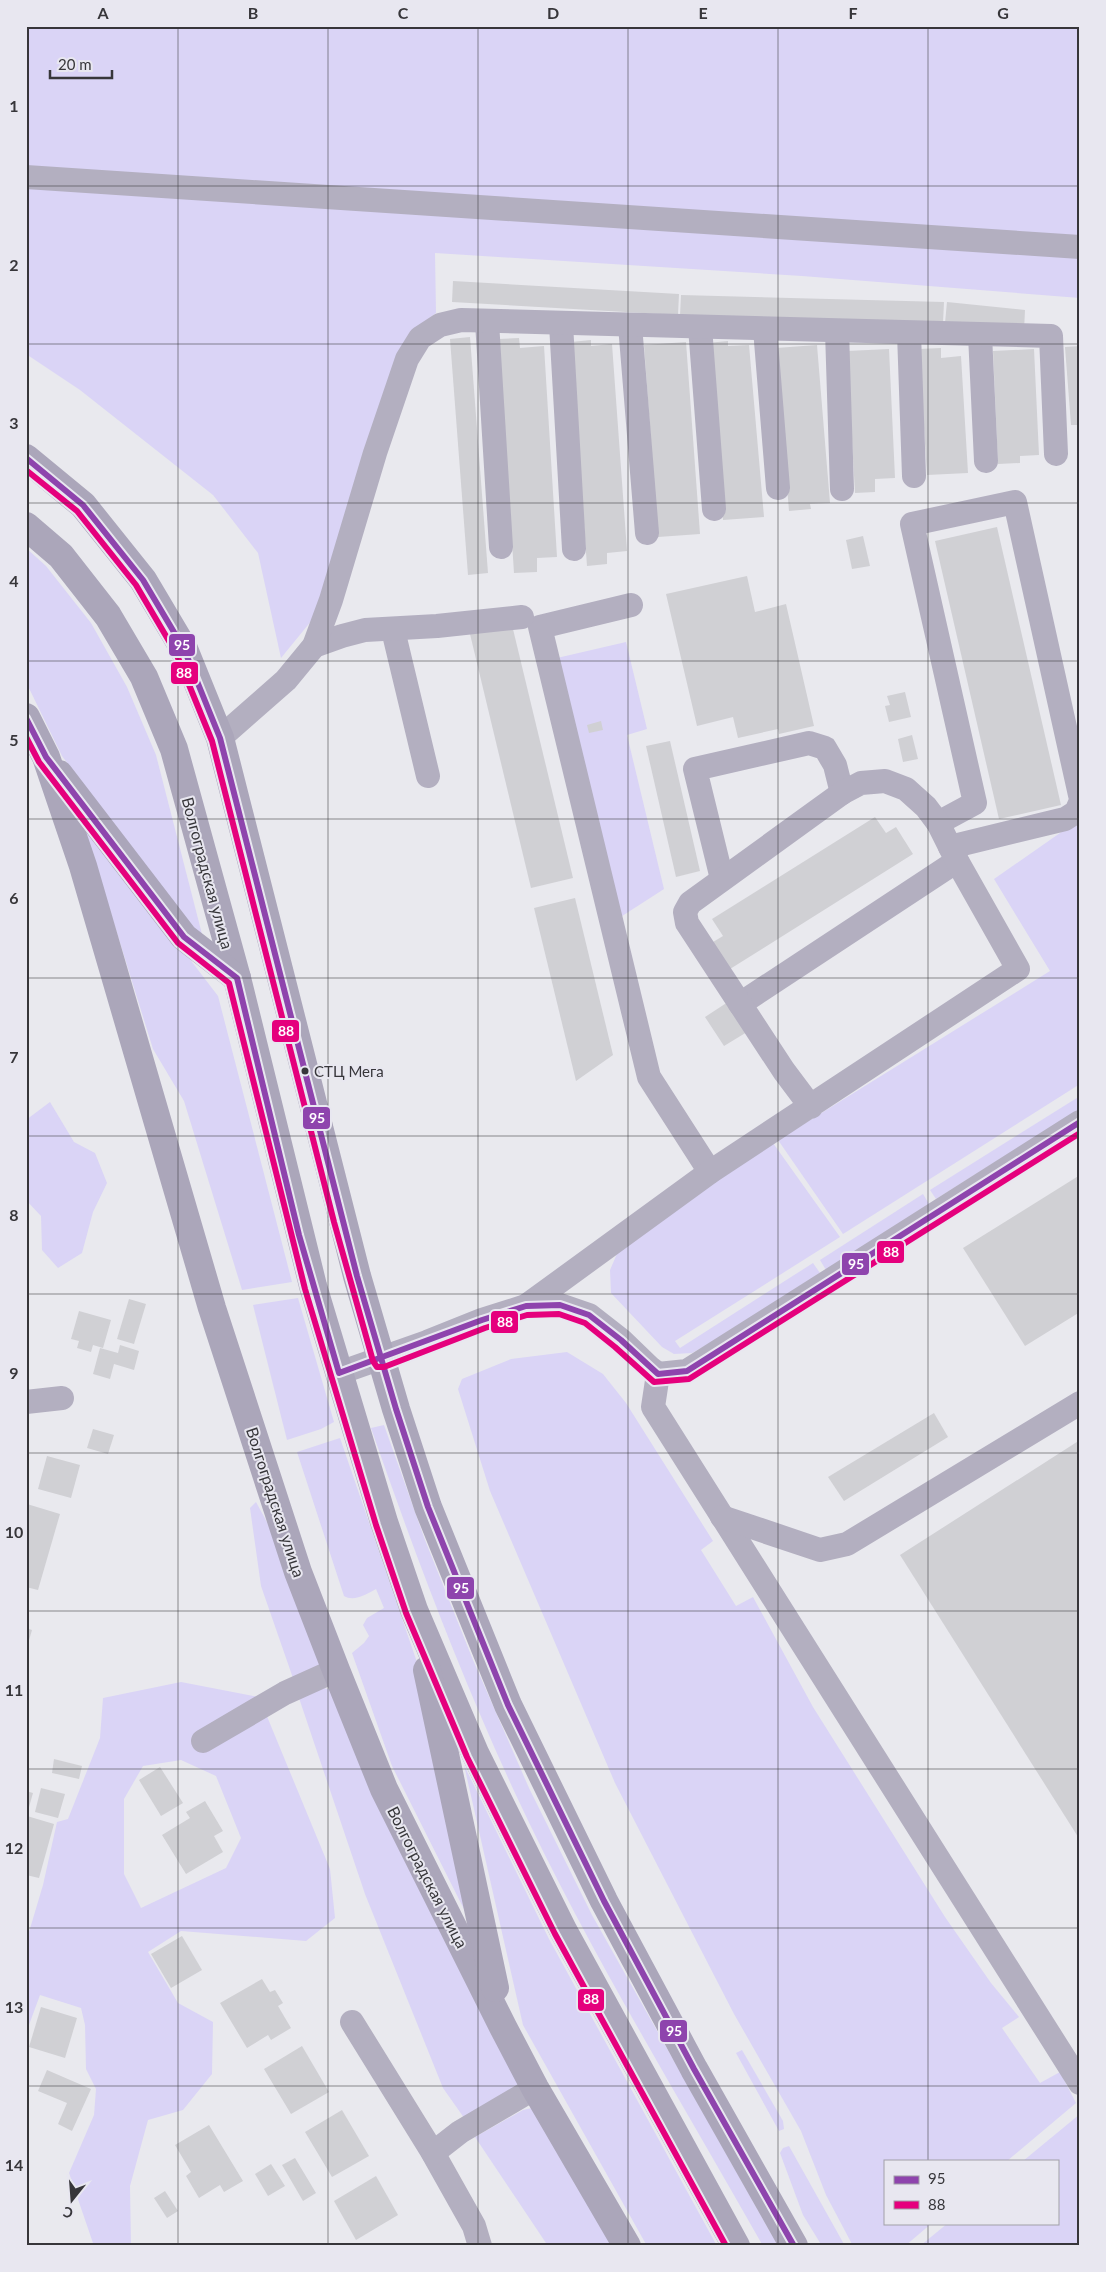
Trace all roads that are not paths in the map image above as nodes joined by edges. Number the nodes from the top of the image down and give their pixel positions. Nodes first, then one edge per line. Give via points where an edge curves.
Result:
1 (26, 177) edge
2 (1080, 247) edge
3 (487, 322) junction
4 (561, 324) junction
5 (630, 325) junction
6 (700, 327) junction
7 (765, 329) junction
8 (837, 331) junction
9 (909, 333) junction
10 (980, 335) junction
11 (1056, 454) dead end
12 (26, 458) edge
13 (986, 461) dead end
14 (914, 476) dead end
15 (778, 488) dead end
16 (842, 489) dead end
17 (714, 509) dead end
18 (26, 526) edge
19 (647, 533) dead end
20 (501, 547) dead end
21 (574, 549) dead end
22 (631, 605) dead end
23 (522, 617) dead end
24 (393, 630) junction
25 (314, 646) junction
26 (26, 717) edge
27 (220, 738) junction
28 (46, 757) junction
29 (428, 776) dead end
30 (842, 794) junction
31 (1080, 795) edge
32 (1080, 803) edge
33 (938, 823) junction
34 (953, 854) junction
35 (722, 879) junction
36 (237, 978) junction
37 (740, 1004) junction
38 (811, 1107) junction
39 (1080, 1122) edge
40 (710, 1172) junction
41 (526, 1306) junction
42 (381, 1359) junction
43 (339, 1373) junction
44 (658, 1374) junction
45 (62, 1398) dead end
46 (26, 1402) edge
47 (1080, 1403) edge
48 (722, 1517) junction
49 (414, 1610) junction
50 (336, 1670) junction
51 (203, 1741) dead end
52 (352, 2022) dead end
53 (503, 2027) junction
54 (1080, 2082) edge
55 (535, 2088) junction
56 (433, 2153) junction
57 (480, 2246) edge
58 (627, 2246) edge
59 (736, 2246) edge
60 (794, 2246) edge

1 - 2 street
3 - 4 street
3 - 20 street
3 - 25 street via 461,320 440,325 420,338 407,359
4 - 5 street
4 - 21 street
5 - 6 street
5 - 19 street
6 - 7 street
6 - 17 street
7 - 8 street
7 - 15 street
8 - 9 street
8 - 16 street
9 - 10 street
9 - 14 street
10 - 11 street via 1051,336
10 - 13 street
12 - 27 main road via 83,505 143,580 184,648
18 - 36 main road, Волгоградская улица via 61,556 108,616 144,677 174,749
22 - 40 street via 540,627 649,1077
23 - 24 street
24 - 25 street via 365,630
24 - 29 street
25 - 27 street via 286,680
26 - 28 main road, Волгоградская улица
27 - 42 main road via 342,1220
28 - 36 main road via 184,937
28 - 50 main road, Волгоградская улица via 83,866 212,1308 298,1572
30 - 33 street via 861,783 885,781 906,789
30 - 35 street
30 - 35 street via 835,765 825,748 809,743 695,769
31 - 33 street via 1015,502 912,524 975,803
32 - 34 street via 1076,812 1065,819
33 - 34 street
34 - 37 street
34 - 38 street via 1018,969
35 - 37 street via 690,903 685,912 686,923
36 - 43 main road, Волгоградская улица via 299,1235
37 - 38 street
38 - 40 street
39 - 44 street via 687,1371
40 - 41 street
41 - 42 street
41 - 44 street via 560,1305 589,1315
42 - 43 street
42 - 60 main road via 428,1507 508,1705 609,1909
43 - 49 main road, Волгоградская улица
44 - 48 street via 653,1407
45 - 46 street
47 - 48 street via 847,1544 820,1550
48 - 54 street
49 - 53 main road
49 - 59 main road, Волгоградская улица via 475,1753 562,1930
50 - 51 street via 285,1693
50 - 53 main road, Волгоградская улица via 384,1789
52 - 56 street
53 - 55 main road, Волгоградская улица
55 - 56 street via 460,2132
55 - 58 main road, Волгоградская улица
56 - 57 street via 474,2226

